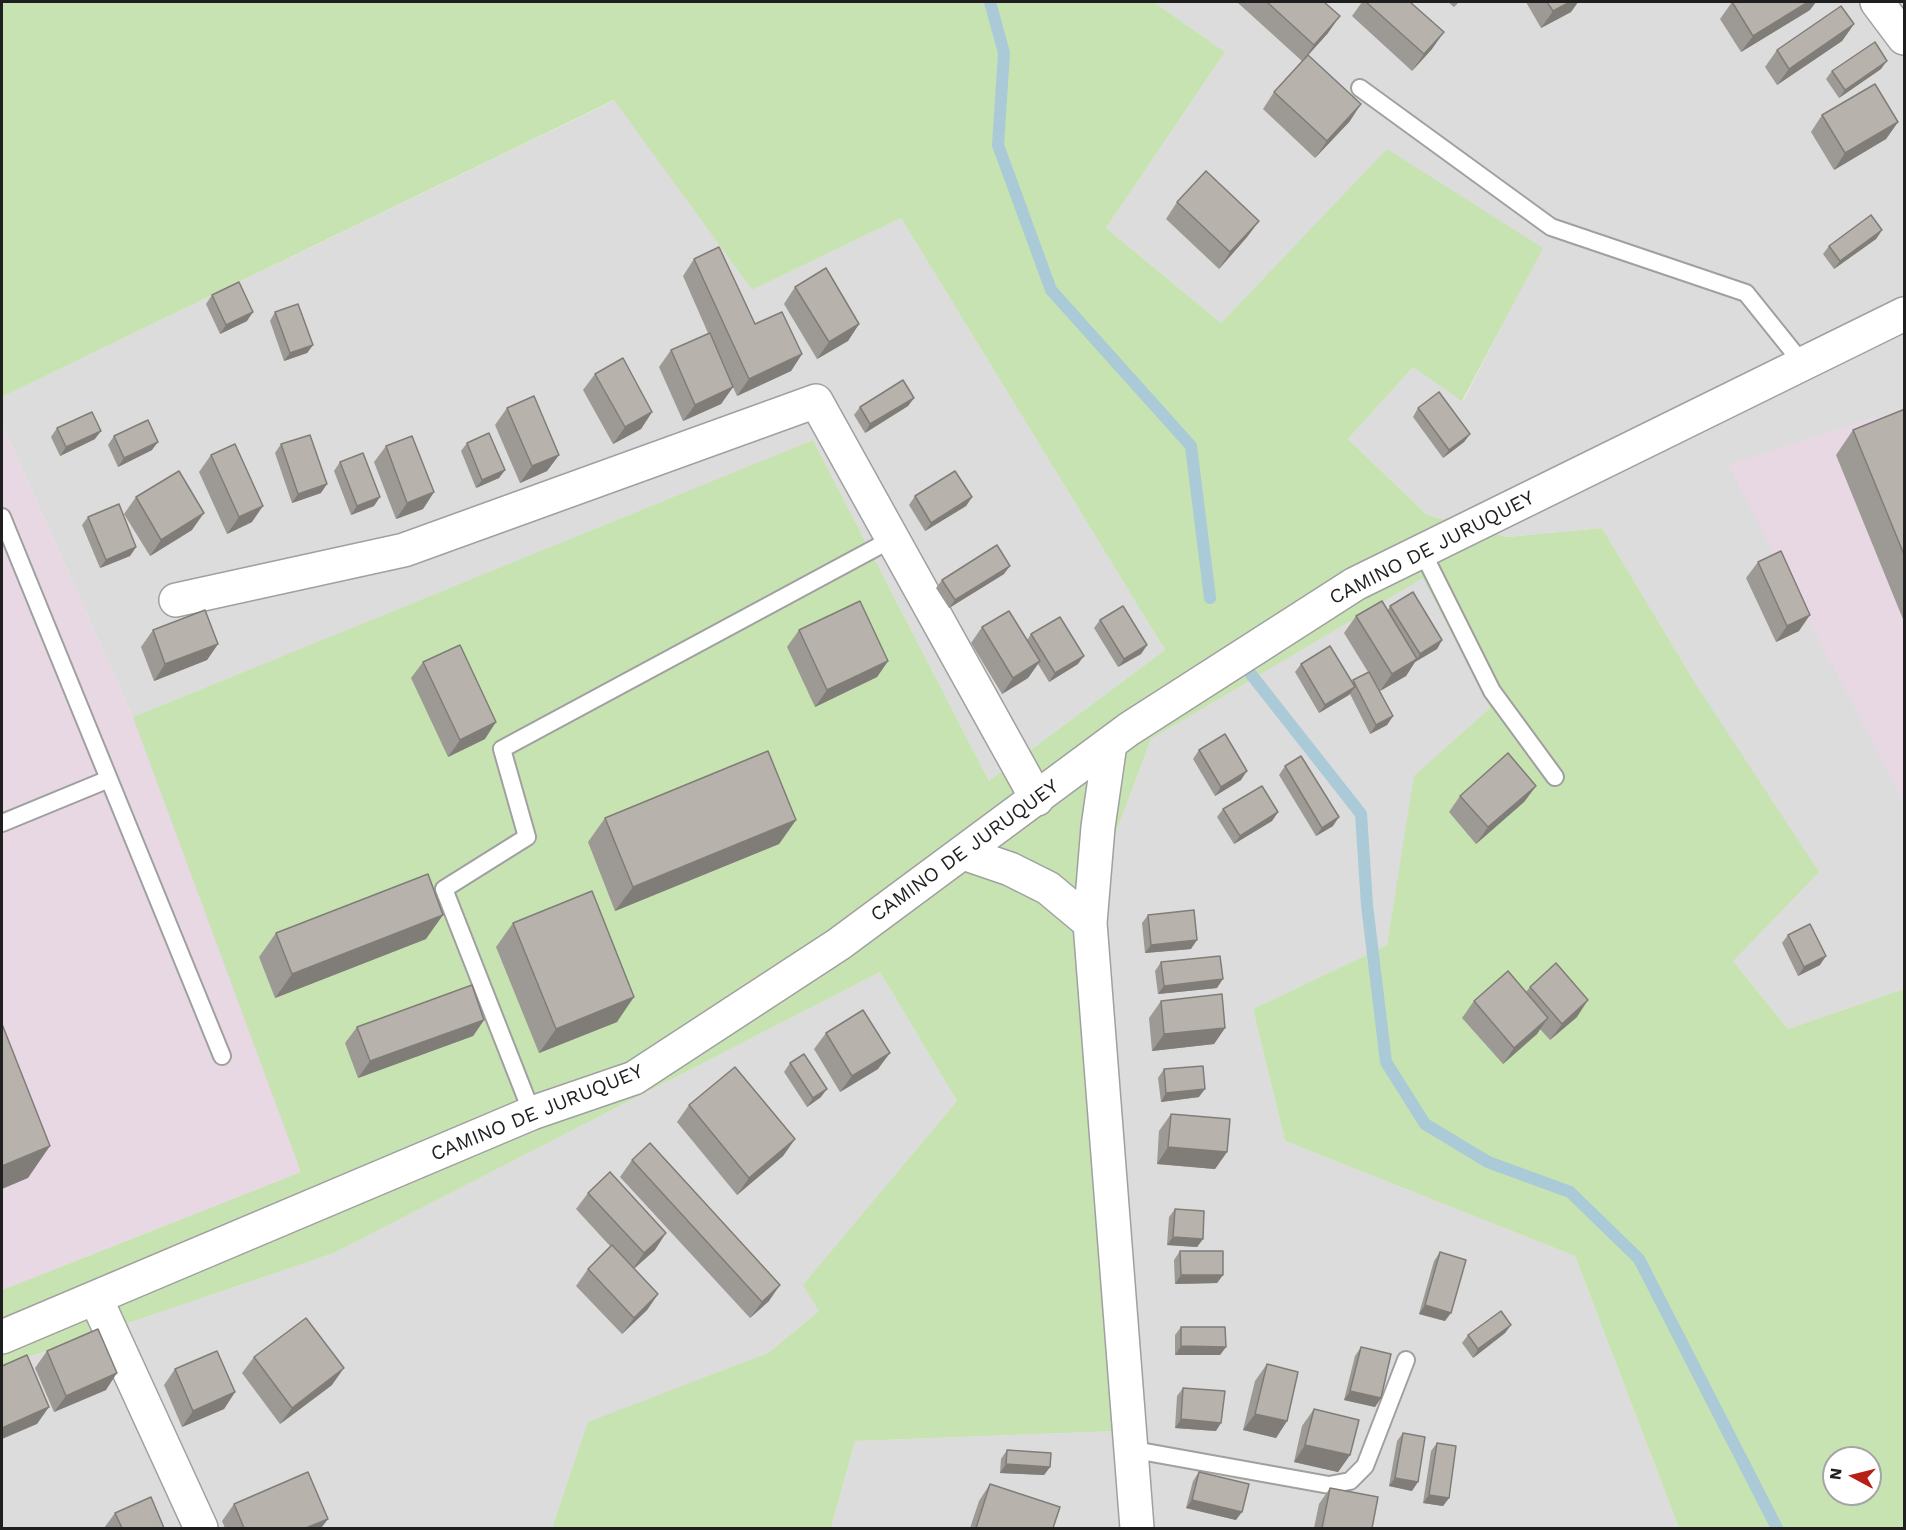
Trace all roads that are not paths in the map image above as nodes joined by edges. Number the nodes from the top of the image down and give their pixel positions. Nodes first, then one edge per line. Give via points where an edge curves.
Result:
1 (1876, 2) edge
2 (1905, 38) edge
3 (1360, 88) dead end
4 (1905, 314) edge
5 (1803, 364) junction
6 (2, 517) edge
7 (892, 539) junction
8 (1422, 551) junction
9 (176, 600) dead end
10 (1110, 744) junction
11 (1555, 777) dead end
12 (109, 779) junction
13 (1037, 799) junction
14 (2, 823) edge
15 (963, 854) junction
16 (1090, 923) junction
17 (222, 1056) dead end
18 (532, 1113) junction
19 (96, 1299) junction
20 (2, 1337) edge
21 (1406, 1360) dead end
22 (1129, 1449) junction
23 (201, 1528) edge
24 (1137, 1528) edge

1 - 2 street
3 - 5 lane via 1551,227 1746,293
4 - 5 street, CAMINO DE JURUQUEY
5 - 8 street, CAMINO DE JURUQUEY
6 - 12 lane
7 - 9 street via 816,401 404,550
7 - 13 street
7 - 18 lane via 502,749 527,837 444,889
8 - 10 street, CAMINO DE JURUQUEY via 1355,584
8 - 11 lane via 1492,691
10 - 13 street, CAMINO DE JURUQUEY
10 - 16 street
12 - 14 lane
12 - 17 lane
13 - 15 street, CAMINO DE JURUQUEY
15 - 16 street via 1010,869 1048,888
15 - 18 street, CAMINO DE JURUQUEY via 839,944 634,1078
16 - 22 street
18 - 19 street, CAMINO DE JURUQUEY
19 - 20 street, CAMINO DE JURUQUEY
19 - 23 street
21 - 22 lane via 1365,1466 1350,1481 1329,1485
22 - 24 street

